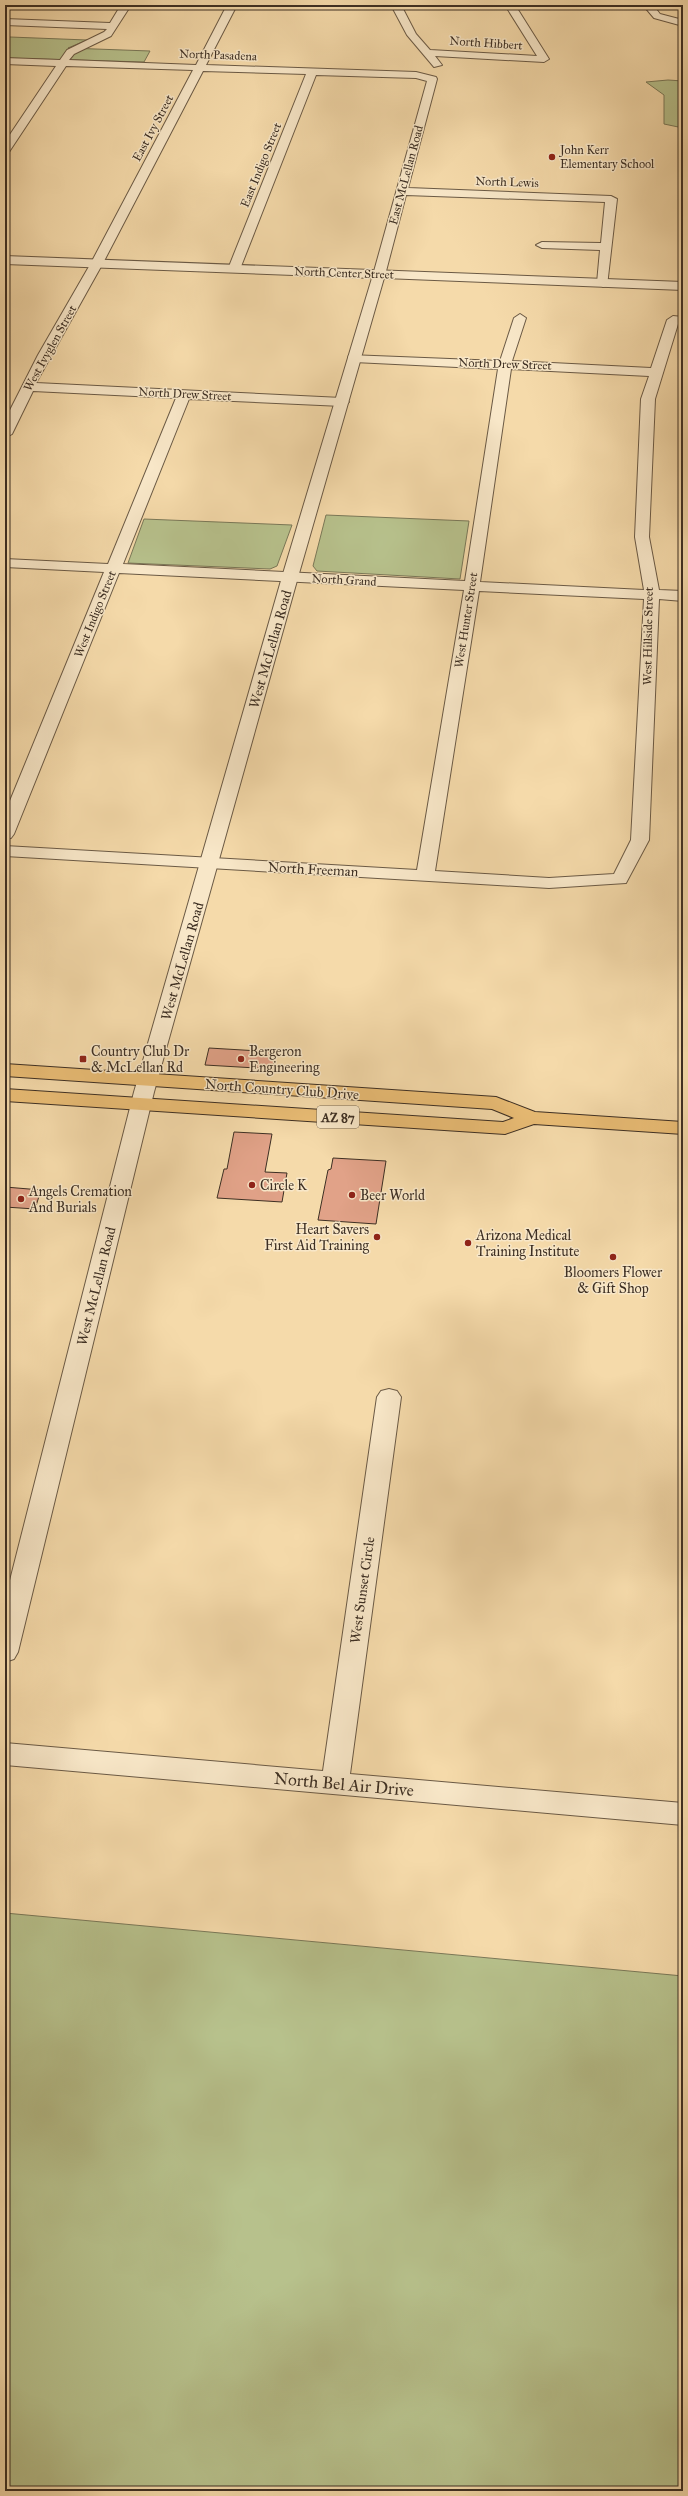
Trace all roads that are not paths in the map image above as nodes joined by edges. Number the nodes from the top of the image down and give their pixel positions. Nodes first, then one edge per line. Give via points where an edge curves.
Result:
1 (126, 5) edge
2 (232, 5) edge
3 (396, 5) edge
4 (510, 5) edge
5 (648, 5) edge
6 (5, 22) edge
7 (683, 23) edge
8 (113, 26) junction
9 (427, 53) junction
10 (5, 61) edge
11 (62, 63) junction
12 (199, 68) junction
13 (312, 72) junction
14 (427, 76) junction
15 (5, 150) edge
16 (401, 191) junction
17 (542, 245) dead end
18 (607, 247) junction
19 (5, 260) edge
20 (96, 263) junction
21 (234, 269) junction
22 (379, 275) junction
23 (603, 283) junction
24 (683, 286) edge
25 (520, 318) dead end
26 (678, 321) edge
27 (354, 358) junction
28 (505, 364) junction
29 (656, 372) junction
30 (28, 387) junction
31 (185, 393) junction
32 (342, 402) junction
33 (5, 434) edge
34 (5, 563) edge
35 (113, 568) junction
36 (290, 577) junction
37 (472, 586) junction
38 (652, 594) junction
39 (683, 596) edge
40 (5, 834) edge
41 (5, 850) edge
42 (210, 863) junction
43 (424, 876) junction
44 (620, 879) joint
45 (5, 1070) edge
46 (148, 1080) junction
47 (5, 1095) edge
48 (142, 1104) junction
49 (532, 1118) junction
50 (683, 1128) edge
51 (389, 1396) dead end
52 (5, 1652) edge
53 (5, 1754) edge
54 (335, 1783) junction
55 (683, 1814) edge

1 - 8 street
2 - 12 street, East Ivy Street
3 - 9 street via 412,35
4 - 9 street, North Hibbert via 544,59
5 - 7 street via 657,16
6 - 8 street
8 - 11 street via 103,38 70,52
9 - 14 street via 436,63 437,69
10 - 11 street, North Pasadena
11 - 12 street, North Pasadena
11 - 15 street
12 - 13 street, North Pasadena
12 - 20 street, East Ivy Street
13 - 14 street, North Pasadena
13 - 21 street, East Indigo Street
14 - 16 street, East McLellan Road via 432,79
16 - 18 street, North Lewis via 612,199
16 - 22 street, East McLellan Road
17 - 18 street
18 - 23 street
19 - 20 street, North Center Street
20 - 21 street, North Center Street
20 - 30 street, West Ivyglen Street
21 - 22 street, North Center Street
22 - 23 street, North Center Street
22 - 27 street, West McLellan Road
23 - 24 street, North Center Street
25 - 28 street, West Hunter Street
26 - 29 street, West Hillside Street
27 - 28 street, North Drew Street
27 - 32 street, West McLellan Road
28 - 29 street, North Drew Street
28 - 37 street, West Hunter Street
29 - 38 street, West Hillside Street via 648,399 642,537
30 - 31 street, North Drew Street
30 - 33 street, West Ivyglen Street
31 - 32 street, North Drew Street
31 - 35 street, West Indigo Street
32 - 36 street, West McLellan Road
34 - 35 street, North Grand
35 - 36 street, North Grand
35 - 40 street, West Indigo Street
36 - 37 street, North Grand
36 - 42 street, West McLellan Road
37 - 38 street, North Grand
37 - 43 street, West Hunter Street
38 - 39 street, North Grand
38 - 44 street, West Hillside Street via 640,840
41 - 42 street, North Freeman
42 - 43 street, North Freeman
42 - 46 street, West McLellan Road
43 - 44 street, North Freeman via 548,883
45 - 46 main road, North Country Club Drive / AZ 87
46 - 48 street, West McLellan Road
46 - 49 main road, North Country Club Drive / AZ 87 via 496,1103
47 - 48 main road, North Country Club Drive / AZ 87
48 - 49 main road, North Country Club Drive / AZ 87 via 505,1128
48 - 52 street, West McLellan Road
49 - 50 main road, North Country Club Drive / AZ 87
51 - 54 street, West Sunset Circle
53 - 54 street, North Bel Air Drive
54 - 55 street, North Bel Air Drive

